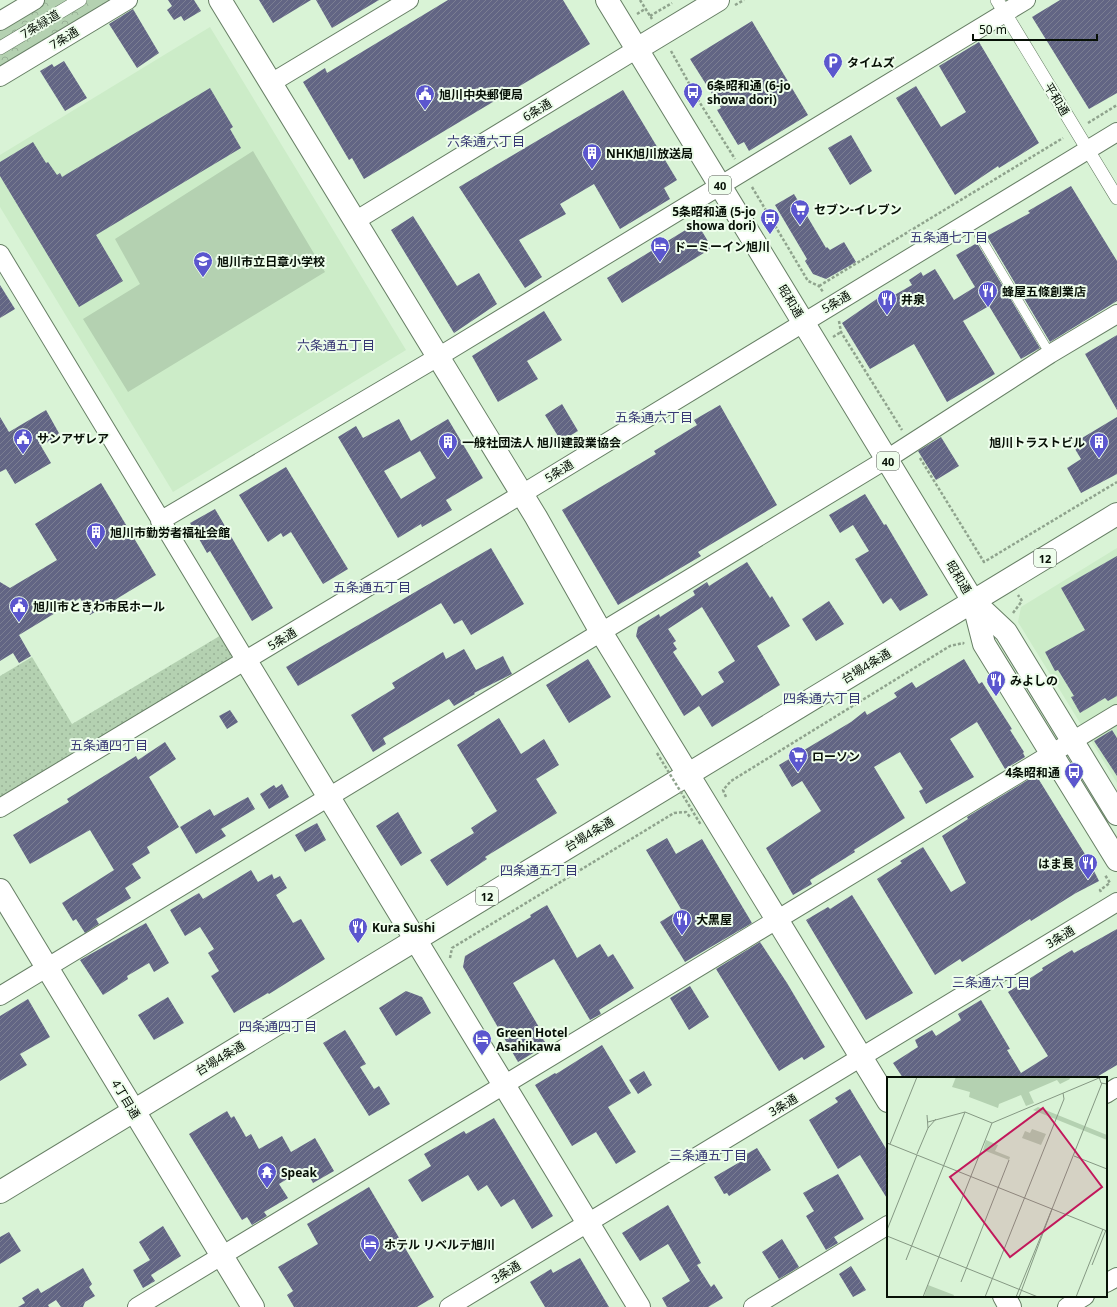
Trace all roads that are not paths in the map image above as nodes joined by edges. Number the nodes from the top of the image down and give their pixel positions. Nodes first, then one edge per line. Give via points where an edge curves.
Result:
1 (35, 0) edge
2 (80, 0) edge
3 (128, 0) edge
4 (220, 0) edge
5 (409, 0) edge
6 (607, 0) edge
7 (718, 0) edge
8 (1026, 0) edge
9 (1001, 6) edge
10 (0, 21) edge
11 (0, 48) edge
12 (637, 49) junction
13 (0, 77) edge
14 (271, 83) junction
15 (1117, 132) edge
16 (1088, 149) junction
17 (720, 186) junction
18 (1117, 198) edge
19 (355, 221) junction
20 (979, 235) dead end
21 (0, 254) edge
22 (1117, 314) edge
23 (803, 321) junction
24 (1050, 354) junction
25 (438, 357) junction
26 (887, 459) junction
27 (522, 494) junction
28 (1117, 514) edge
29 (160, 521) junction
30 (973, 602) junction
31 (601, 632) junction
32 (246, 661) junction
33 (1117, 714) edge
34 (1072, 741) junction
35 (1052, 754) junction
36 (688, 774) junction
37 (329, 798) junction
38 (0, 808) edge
39 (1117, 814) edge
40 (1117, 860) edge
41 (0, 890) edge
42 (1117, 902) edge
43 (778, 919) junction
44 (416, 940) junction
45 (47, 967) junction
46 (0, 996) edge
47 (862, 1057) junction
48 (504, 1084) junction
49 (1117, 1087) edge
50 (1107, 1093) edge
51 (887, 1099) edge
52 (134, 1110) junction
53 (0, 1192) edge
54 (588, 1222) junction
55 (887, 1227) edge
56 (222, 1256) junction
57 (1117, 1276) edge
58 (1107, 1282) edge
59 (1005, 1297) edge
60 (1083, 1297) edge
61 (137, 1307) edge
62 (253, 1307) edge
63 (448, 1307) edge
64 (639, 1307) edge
65 (753, 1307) edge
66 (1010, 1307) edge
67 (1067, 1307) edge

1 - 10 street
2 - 11 street, 7条緑道
3 - 13 street, 7条通
4 - 14 main road
5 - 14 street
6 - 12 main road, 昭和通 / 40
7 - 12 main road, 6条通
8 - 9 street
9 - 16 street, 平和通
9 - 17 street
12 - 17 main road, 昭和通 / 40
12 - 19 street, 6条通
14 - 19 main road
15 - 16 street, 5条通
16 - 18 street, 平和通
16 - 23 street, 5条通
17 - 23 main road, 昭和通 / 40
17 - 25 street
19 - 25 main road
20 - 24 lane
21 - 29 street
22 - 24 street
23 - 26 main road, 昭和通 / 40
23 - 27 street, 5条通
24 - 26 street
25 - 27 main road
25 - 29 street
26 - 30 main road, 昭和通 / 40
26 - 31 street
27 - 31 main road
27 - 32 street, 5条通
28 - 30 main road, 台場4条通 / 12
29 - 32 street
30 - 34 main road, 昭和通 via 1006,632
30 - 35 main road, 昭和通 via 984,644
30 - 36 main road, 台場4条通 / 12
31 - 36 main road
31 - 37 street
32 - 37 main road
32 - 38 street, 5条通
33 - 34 street
34 - 35 street
34 - 39 main road, 昭和通
35 - 40 main road, 昭和通
35 - 43 street
36 - 43 main road
36 - 44 main road, 台場4条通 / 12
37 - 44 main road
37 - 45 street
41 - 45 main road, 4丁目通
42 - 47 street, 3条通
43 - 47 main road
43 - 48 street
44 - 48 main road
44 - 52 main road, 台場4条通 / 12
45 - 46 street
45 - 52 main road, 4丁目通
47 - 51 main road
47 - 54 street, 3条通
48 - 54 main road
48 - 56 street
49 - 50 street
52 - 53 main road, 台場4条通 / 12
52 - 56 main road, 4丁目通
54 - 63 street, 3条通
54 - 64 main road
55 - 65 street
56 - 61 street
56 - 62 main road, 4丁目通
57 - 58 street
59 - 66 main road
60 - 67 street

